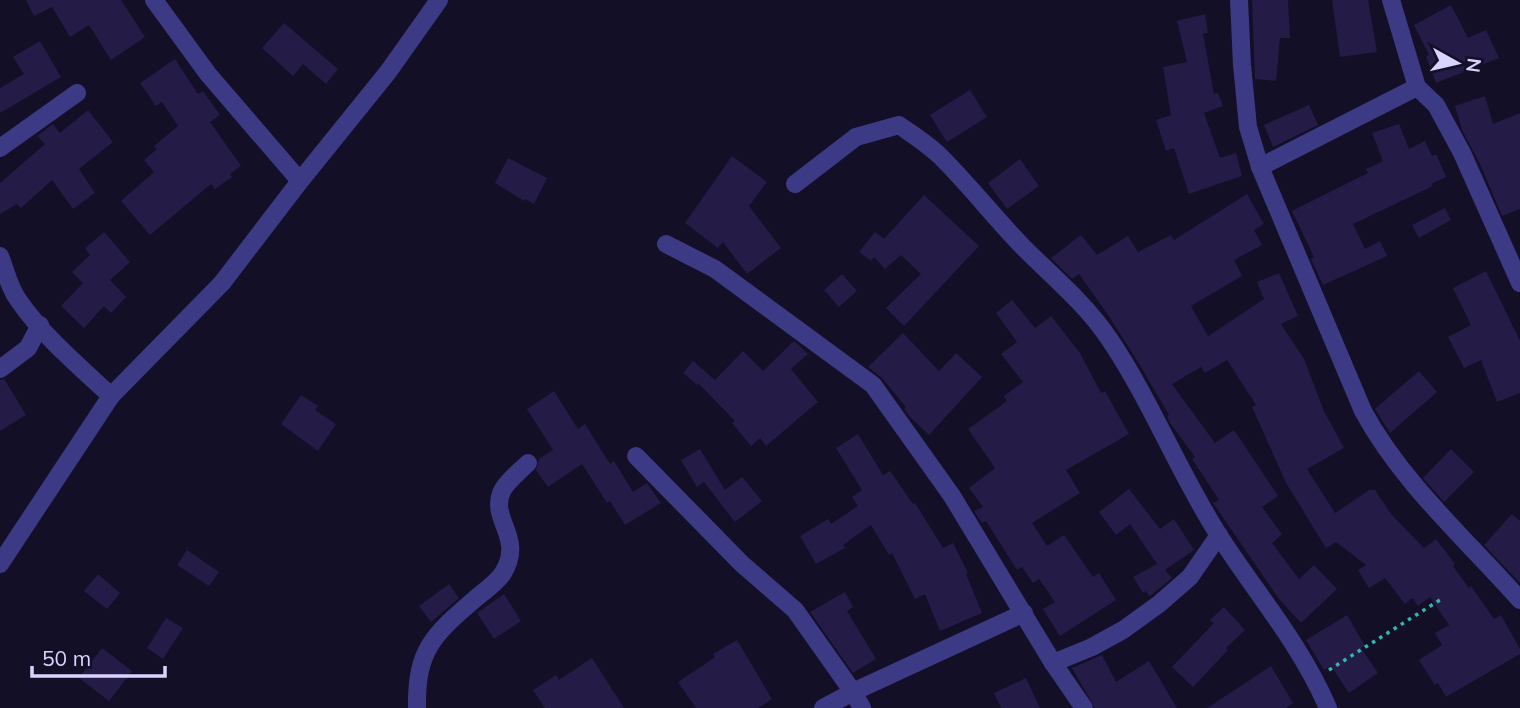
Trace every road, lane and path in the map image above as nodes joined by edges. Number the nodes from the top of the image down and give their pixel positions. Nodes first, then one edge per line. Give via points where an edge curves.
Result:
1 (154, 0) edge
2 (439, 0) edge
3 (1239, 0) edge
4 (1391, 0) edge
5 (1417, 87) junction
6 (77, 93) dead end
7 (0, 148) edge
8 (1260, 167) junction
9 (300, 181) junction
10 (795, 184) dead end
11 (666, 244) dead end
12 (0, 256) edge
13 (1520, 283) edge
14 (40, 326) junction
15 (0, 369) edge
16 (111, 396) junction
17 (636, 456) dead end
18 (528, 463) dead end
19 (1219, 535) junction
20 (0, 564) edge
21 (1443, 598) dead end
22 (1520, 600) edge
23 (1024, 613) junction
24 (1054, 663) junction
25 (1315, 678) junction
26 (853, 692) junction
27 (417, 708) edge
28 (822, 708) edge
29 (862, 708) edge
30 (1084, 708) edge
31 (1328, 708) edge

1 - 9 street via 208,74
2 - 9 street
3 - 8 street via 1248,127
4 - 5 street
5 - 8 street
5 - 13 street via 1436,105 1462,153
6 - 7 street
8 - 22 street via 1380,442
9 - 16 street via 222,283
10 - 19 street via 856,137 899,125 940,155 1109,338
11 - 23 street via 715,269 873,385 952,496
12 - 14 street via 10,287
14 - 15 street via 28,348
14 - 16 street
16 - 20 street
17 - 26 street via 794,610
18 - 27 street via 503,491 499,509 512,557 501,577 445,625 427,648 418,676
19 - 24 street via 1190,577 1159,604 1123,630
19 - 25 street
21 - 25 path
23 - 24 street
23 - 26 street
24 - 30 street
25 - 31 street
26 - 28 street
26 - 29 street

